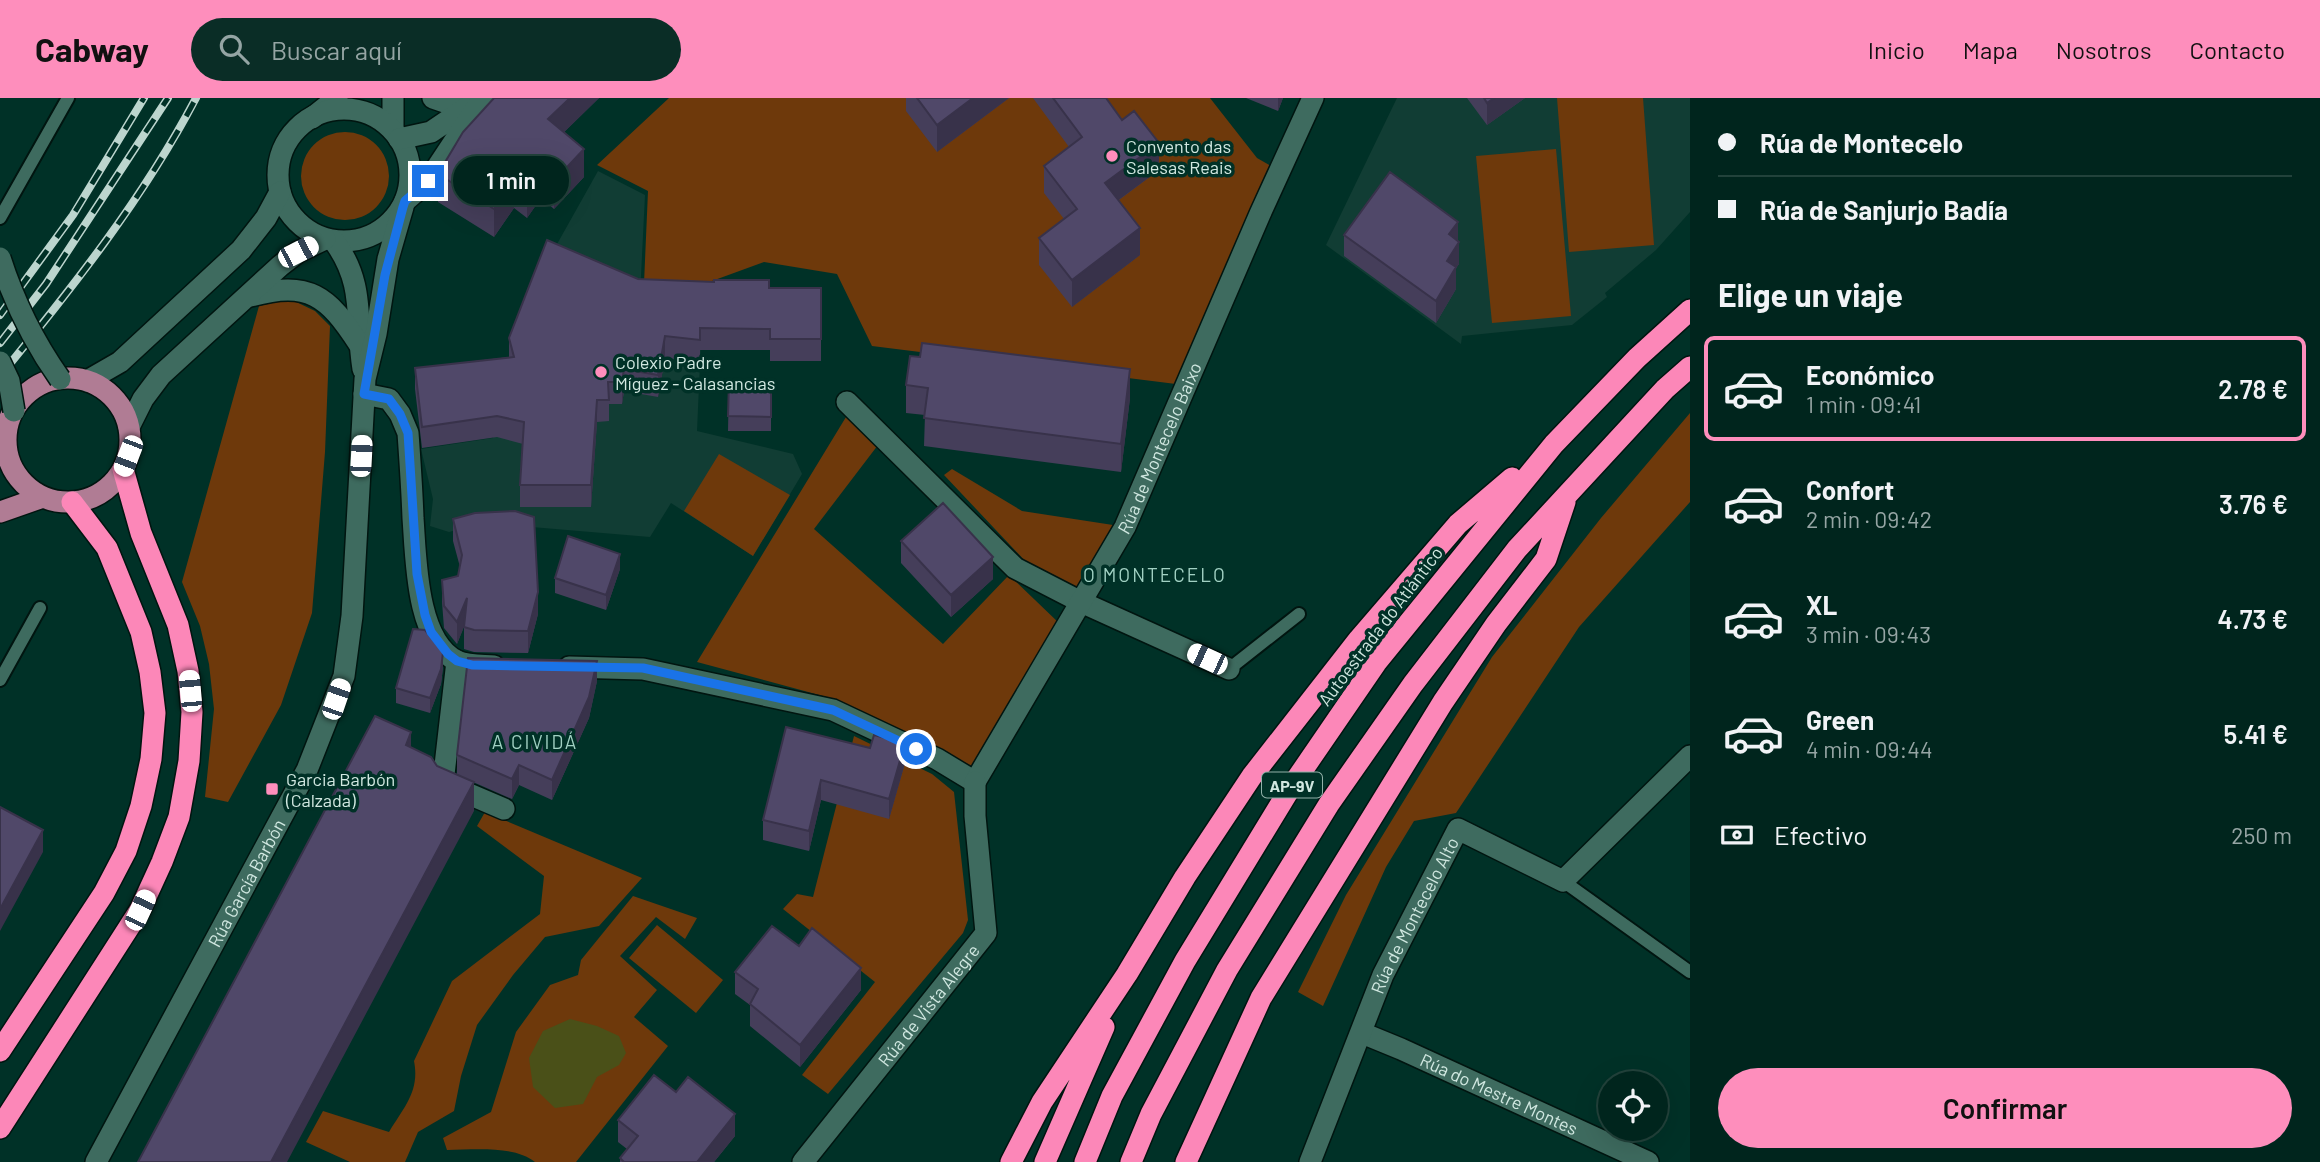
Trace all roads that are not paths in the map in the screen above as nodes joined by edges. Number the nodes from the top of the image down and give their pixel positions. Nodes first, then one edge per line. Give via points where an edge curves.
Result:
1 (68, 98) edge
2 (393, 98) edge
3 (433, 98) edge
4 (1313, 98) edge
5 (477, 102) edge
6 (346, 104) edge
7 (396, 135) junction
8 (280, 192) junction
9 (404, 204) junction
10 (0, 218) edge
11 (329, 240) junction
12 (0, 258) edge
13 (246, 298) junction
14 (1690, 310) edge
15 (359, 344) junction
16 (0, 362) edge
17 (1690, 367) edge
18 (60, 379) junction
19 (88, 382) junction
20 (364, 386) junction
21 (848, 402) dead end
22 (14, 411) junction
23 (129, 427) junction
24 (3, 440) edge
25 (1554, 443) junction
26 (123, 470) junction
27 (1567, 495) junction
28 (43, 497) junction
29 (72, 502) junction
30 (0, 512) edge
31 (1082, 602) junction
32 (40, 608) dead end
33 (1298, 614) dead end
34 (457, 661) junction
35 (516, 666) edge
36 (555, 667) edge
37 (1229, 669) joint
38 (0, 680) edge
39 (1687, 764) edge
40 (975, 782) junction
41 (504, 809) dead end
42 (1563, 881) junction
43 (1690, 972) edge
44 (1127, 974) junction
45 (1362, 1034) junction
46 (0, 1051) edge
47 (0, 1128) edge
48 (1640, 1160) edge
49 (96, 1162) edge
50 (803, 1162) edge
51 (1011, 1162) edge
52 (1045, 1162) edge
53 (1085, 1162) edge
54 (1131, 1162) edge
55 (1186, 1162) edge
56 (1310, 1162) edge

1 - 10 lane
2 - 7 street
3 - 5 street
4 - 31 street, Rúa de Montecelo Baixo via 1125,527
5 - 7 street via 432,132
5 - 9 street via 428,181
6 - 7 street via 375,117
6 - 8 street via 312,118 295,131 283,149 278,170
7 - 9 street via 408,158 411,180
8 - 11 street via 289,212 305,229
8 - 19 street via 240,250 126,357
9 - 11 street via 377,233
9 - 20 street, Rúa García Barbón via 388,259
11 - 13 street via 298,252
11 - 15 street, Rúa García Barbón via 346,257 354,278
12 - 18 street, bridge via 36,345
13 - 15 street via 276,289 311,293 329,305
13 - 23 street via 161,375
14 - 25 highway, Autoestrada do Atlántico / AP-9V
15 - 20 street, Rúa García Barbón
16 - 22 street, bridge
17 - 27 highway, AP-9V
18 - 19 main road
18 - 22 main road via 33,390
19 - 23 main road via 114,399
20 - 34 street via 389,399 408,433 419,591 431,632
20 - 49 street, Rúa García Barbón via 344,676 307,770
21 - 31 street via 1015,568
22 - 24 main road
23 - 26 main road
24 - 28 main road via 15,472
25 - 44 highway, AP-9V via 1458,524 1359,639 1252,776
25 - 53 highway, Autoestrada do Atlántico / AP-9V via 1376,663 1291,787 1185,961 1112,1096
26 - 29 main road via 102,493
26 - 47 highway via 141,533 178,625 188,671 192,712 189,761 179,817 140,910
27 - 54 highway, AP-9V via 1517,549 1329,804 1227,971 1151,1114
27 - 55 highway via 1546,559 1443,702 1261,998
28 - 29 main road
28 - 30 main road
29 - 46 highway via 107,548 141,632 155,713 151,759 126,852
31 - 37 street
31 - 40 street, Rúa de Montecelo Baixo
32 - 38 lane
33 - 37 lane
34 - 35 street
34 - 41 street via 443,783
36 - 40 street via 643,668 833,710
39 - 42 street
40 - 50 street, Rúa de Vista Alegre via 986,933
42 - 43 lane, Rúa de Montecelo Alto
42 - 45 street, Rúa de Montecelo Alto via 1458,829 1383,975
44 - 51 highway, AP-9V via 1042,1102
44 - 52 highway, AP-9V
45 - 48 street, Rúa do Mestre Montes
45 - 56 street

